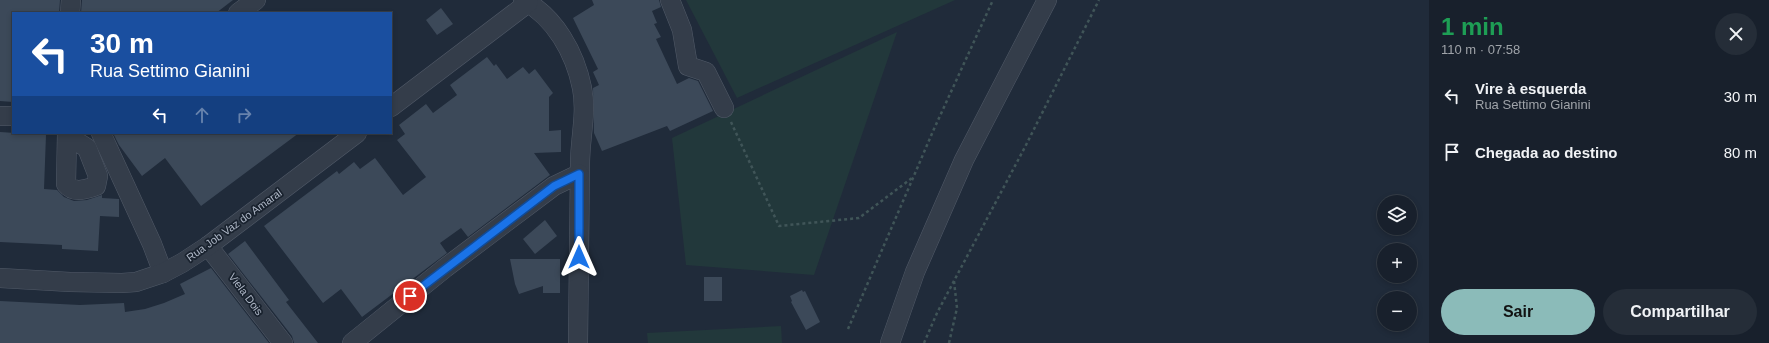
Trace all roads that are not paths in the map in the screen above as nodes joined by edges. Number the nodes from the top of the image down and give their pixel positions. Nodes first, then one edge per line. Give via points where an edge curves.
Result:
1 (71, 0) edge
2 (256, 0) edge
3 (670, 0) edge
4 (1047, 0) edge
5 (525, 2) edge
6 (70, 12) edge
7 (239, 12) edge
8 (392, 106) edge
9 (724, 108) road end
10 (0, 116) edge
11 (12, 116) edge
12 (101, 134) edge
13 (356, 134) edge
14 (579, 174) junction
15 (208, 246) junction
16 (163, 273) junction
17 (0, 278) edge
18 (283, 343) edge
19 (352, 343) edge
20 (578, 343) edge
21 (890, 343) edge

1 - 6 street
2 - 7 street
3 - 9 street via 682,30 688,66 706,72
4 - 21 street via 964,160 916,272
5 - 8 street
5 - 14 street via 550,20 558,32 582,88 584,113
10 - 11 street
12 - 16 street
13 - 15 street, Rua Job Vaz do Amaral
14 - 19 street via 554,186 445,268
14 - 20 street
15 - 16 street, Rua Job Vaz do Amaral
15 - 18 street, Viela Dois
16 - 17 street, Rua Job Vaz do Amaral via 136,282 122,283

